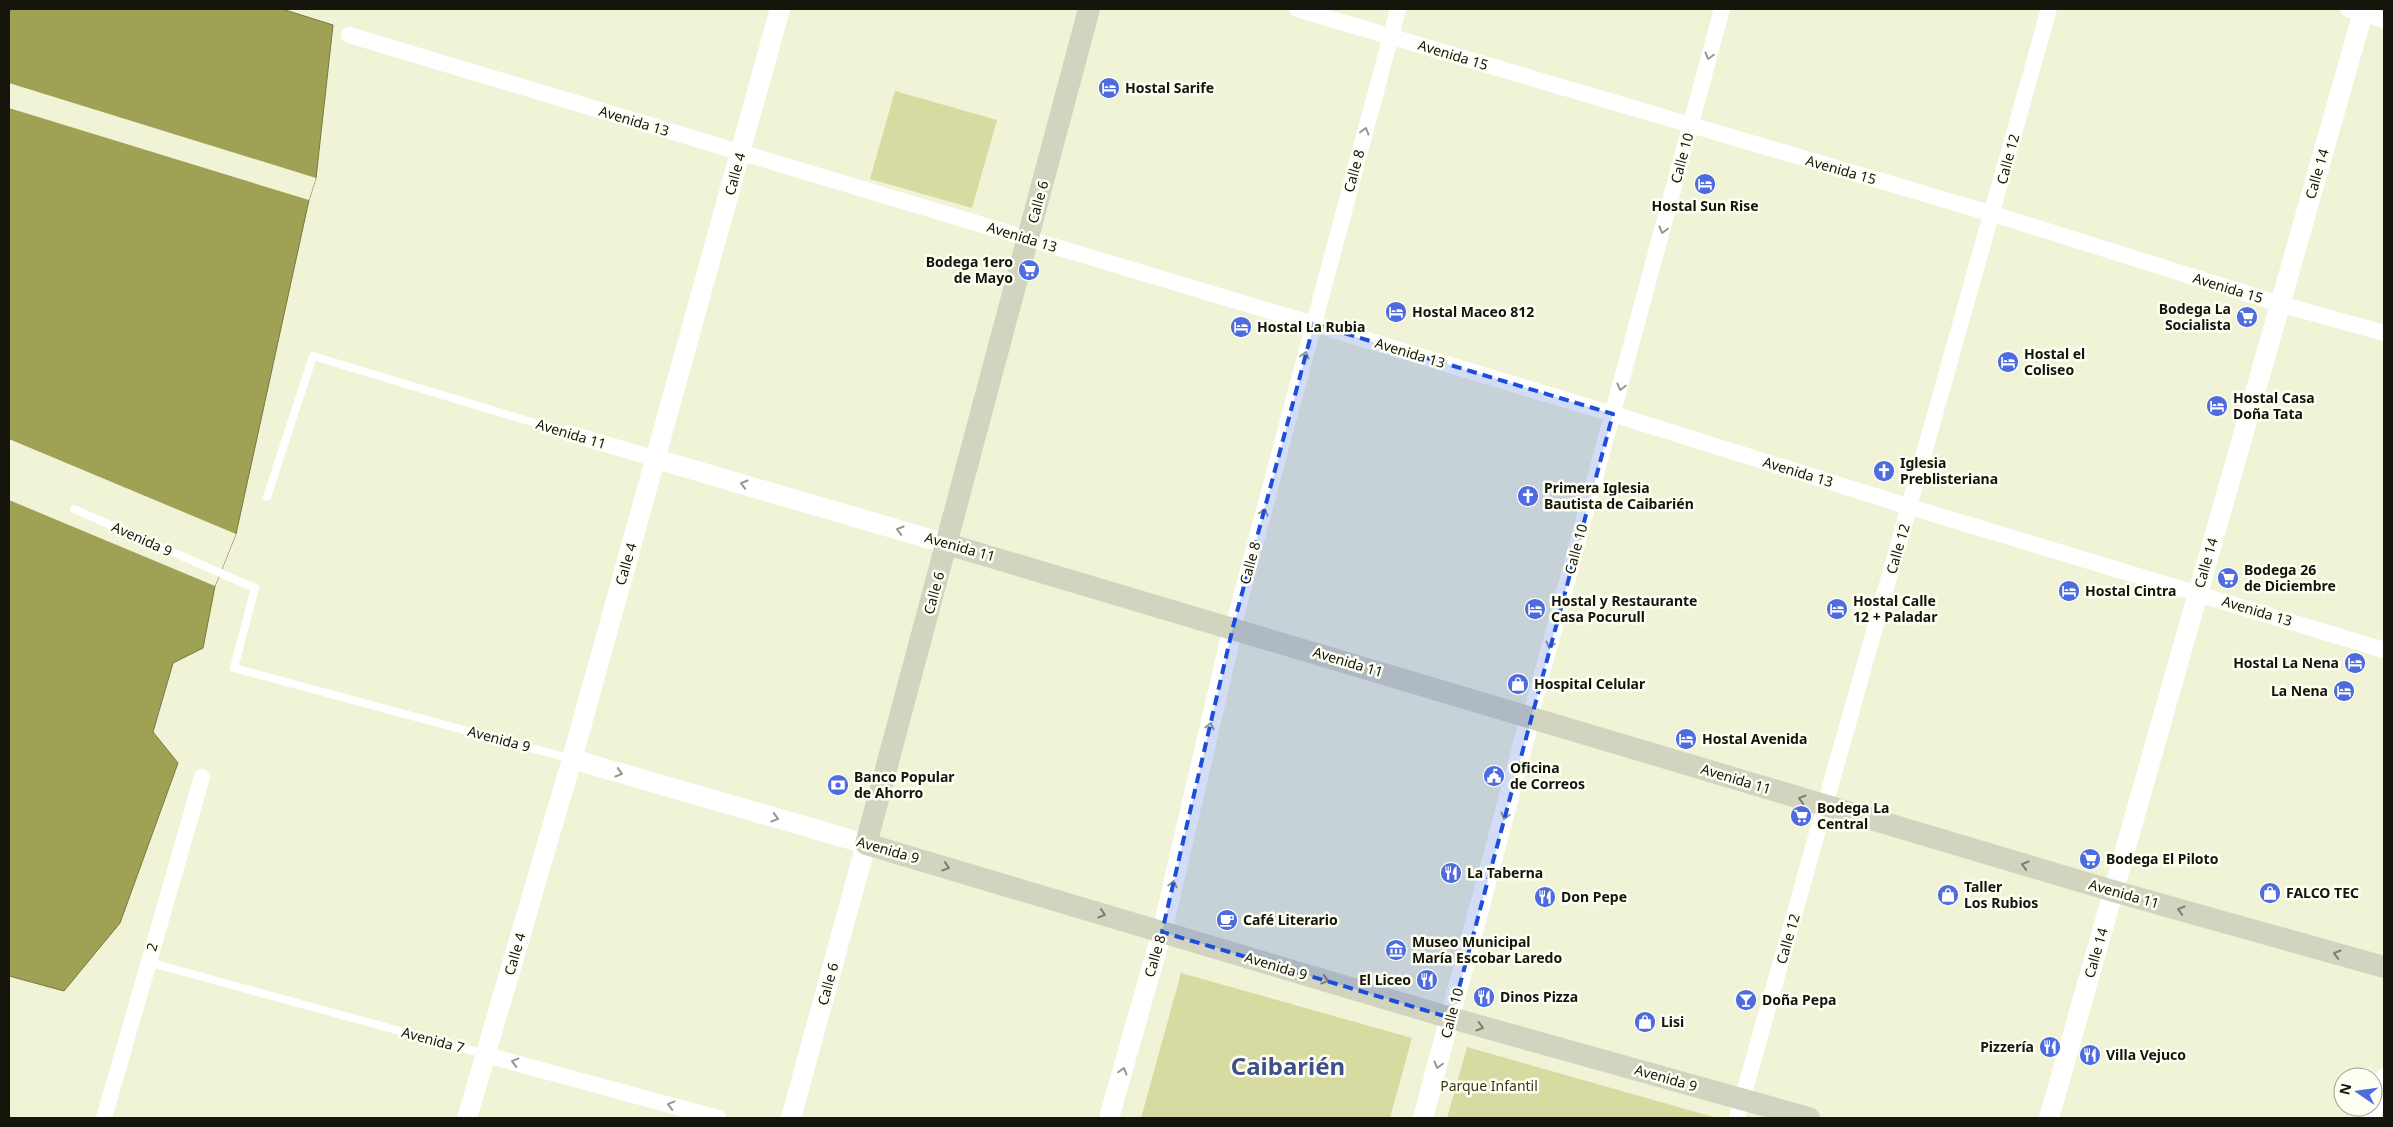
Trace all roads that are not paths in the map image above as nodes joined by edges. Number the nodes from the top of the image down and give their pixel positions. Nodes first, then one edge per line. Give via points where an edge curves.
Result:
1 (780, 9) edge
2 (1089, 9) edge
3 (1297, 9) edge
4 (1398, 9) edge
5 (1722, 9) edge
6 (2049, 9) edge
7 (2358, 10) edge
8 (2384, 20) edge
9 (349, 36) dead end
10 (1390, 36) junction
11 (1691, 125) junction
12 (740, 153) junction
13 (1993, 214) junction
14 (1028, 239) junction
15 (2280, 304) junction
16 (1314, 324) junction
17 (2384, 333) edge
18 (1613, 414) junction
19 (568, 433) joint
20 (656, 459) junction
21 (267, 497) dead end
22 (1910, 507) junction
23 (74, 509) dead end
24 (947, 544) junction
25 (2198, 593) junction
26 (1233, 627) junction
27 (2384, 650) edge
28 (1530, 718) junction
29 (572, 759) junction
30 (202, 777) dead end
31 (1826, 806) junction
32 (866, 844) junction
33 (2113, 891) junction
34 (1162, 932) junction
35 (148, 962) junction
36 (2384, 967) edge
37 (1451, 1018) junction
38 (486, 1054) junction
39 (2384, 1076) edge
40 (1740, 1109) edge
41 (104, 1118) edge
42 (468, 1118) edge
43 (718, 1118) edge
44 (792, 1118) edge
45 (1109, 1118) edge
46 (1423, 1118) edge
47 (1809, 1118) edge
48 (2049, 1118) edge
49 (2372, 1118) edge

1 - 12 street, Calle 4
2 - 14 main road, Calle 6
3 - 10 street, Avenida 15
4 - 10 street, Calle 8
5 -> 11 street, Calle 10
6 - 13 street, Calle 12
7 - 8 street
7 - 15 street, Calle 14
9 - 12 street, Avenida 13
10 - 11 street, Avenida 15
16 -> 10 street, Calle 8
11 - 13 street, Avenida 15
11 -> 18 street, Calle 10
12 - 14 street, Avenida 13
12 - 20 street, Calle 4
13 - 15 street, Avenida 15
13 - 22 street, Calle 12
14 - 16 street, Avenida 13
14 - 24 main road, Calle 6
15 - 17 street, Avenida 15
15 - 25 street, Calle 14
16 - 18 street, Avenida 13
26 -> 16 street, Calle 8
18 - 22 street, Avenida 13
18 -> 28 street, Calle 10
19 - 20 street, Avenida 11
19 - 21 lane, Avenida 11 via 313,356
24 -> 20 street, Avenida 11
20 - 29 street, Calle 4
22 - 25 street, Avenida 13
22 - 31 street, Calle 12
23 - 29 lane, Avenida 9 via 256,588 234,668
24 - 26 main road, Avenida 11
24 - 32 main road, Calle 6
25 - 27 street, Avenida 13
25 - 33 street, Calle 14
26 - 28 main road, Avenida 11
34 -> 26 street, Calle 8
31 -> 28 main road, Avenida 11
28 -> 37 street, Calle 10
29 -> 32 street, Avenida 9
29 - 38 street, Calle 4
30 - 35 street, 2
33 -> 31 main road, Avenida 11
31 - 40 street, Calle 12
32 -> 34 main road, Avenida 9
32 - 44 street, Calle 6
36 -> 33 main road, Avenida 11
33 - 48 street, Calle 14
34 -> 37 main road, Avenida 9
45 -> 34 street, Calle 8
35 - 38 lane, Avenida 7
35 - 41 street, 2
37 -> 40 main road, Avenida 9
37 -> 46 street, Calle 10
38 - 42 street, Calle 4
43 -> 38 street, Avenida 7
39 - 49 street
40 - 47 main road, Avenida 9

